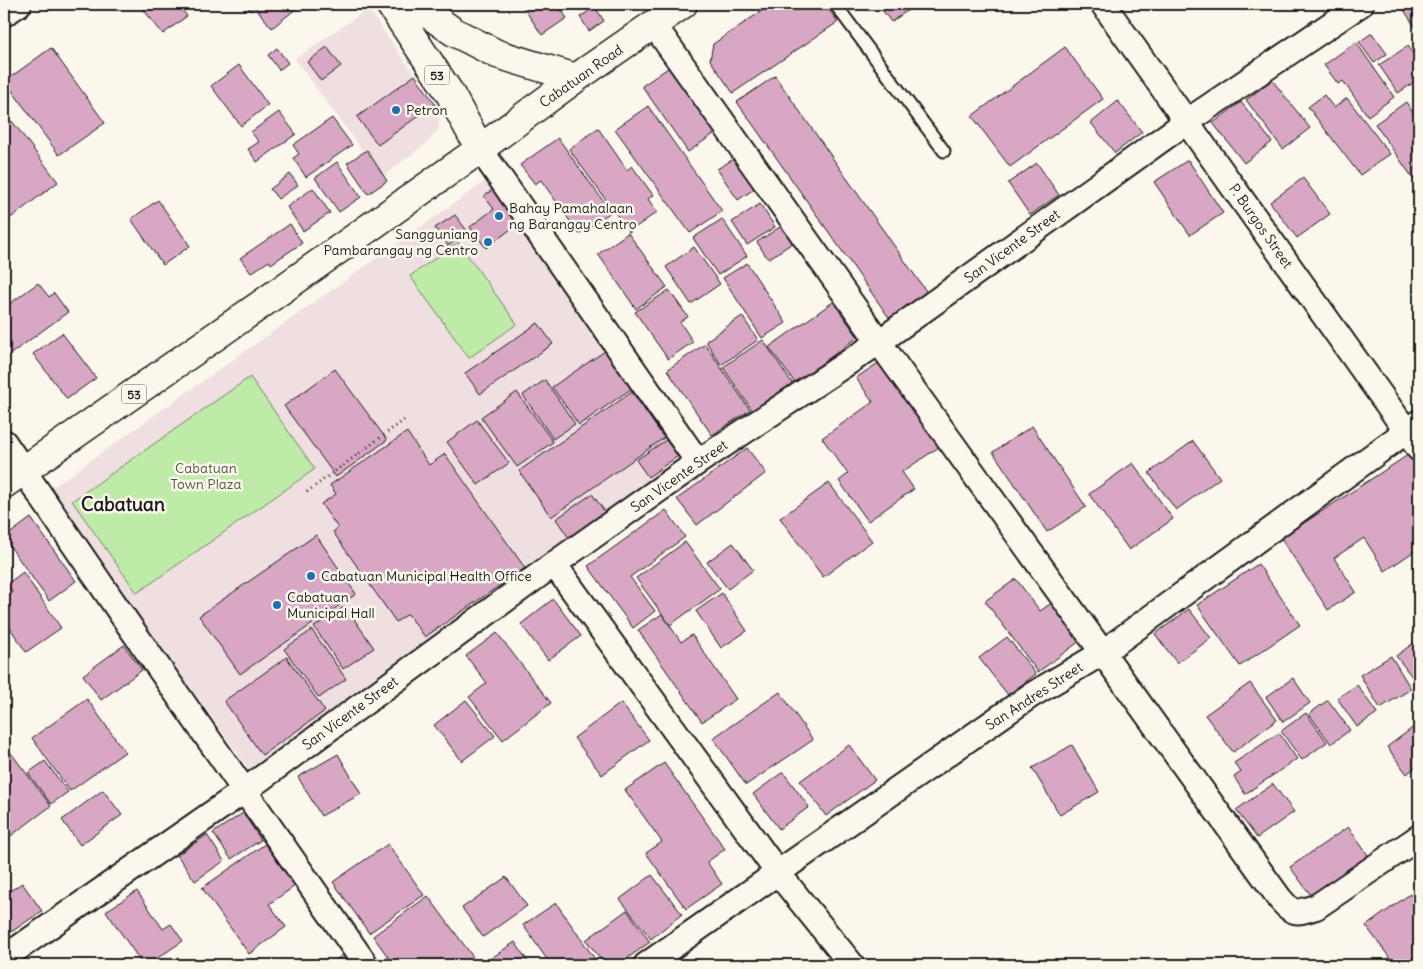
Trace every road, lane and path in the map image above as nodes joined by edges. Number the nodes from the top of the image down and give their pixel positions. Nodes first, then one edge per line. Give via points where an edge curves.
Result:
1 (19, 4) edge
2 (390, 4) edge
3 (414, 4) edge
4 (683, 4) edge
5 (835, 4) edge
6 (1103, 4) edge
7 (1361, 4) edge
8 (4, 14) edge
9 (654, 25) junction
10 (576, 78) junction
11 (1186, 122) junction
12 (480, 149) junction
13 (944, 151) dead end
14 (879, 342) junction
15 (404, 420) dead end
16 (1415, 434) edge
17 (4, 442) edge
18 (698, 462) junction
19 (14, 477) edge
20 (307, 492) dead end
21 (554, 564) junction
22 (1102, 654) junction
23 (244, 791) junction
24 (1419, 837) edge
25 (778, 873) junction
26 (4, 958) edge
27 (366, 965) edge
28 (646, 965) edge
29 (852, 965) edge

1 - 8 street
2 - 12 highway, 53 via 448,92
3 - 10 highway via 454,32 497,54
4 - 9 highway, Cabatuan Road / 53
5 - 13 lane
6 - 11 street, P. Burgos Street
7 - 11 street, San Vicente Street
9 - 10 highway, Cabatuan Road / 53
9 - 14 street
10 - 12 highway, Cabatuan Road / 53
11 - 14 street, San Vicente Street
11 - 16 street, P. Burgos Street
12 - 18 street
12 - 19 highway, 53
14 - 18 street, San Vicente Street
14 - 22 street
15 - 20 path
16 - 22 street, San Andres Street
17 - 19 street
18 - 21 street, San Vicente Street
19 - 23 street
21 - 23 street, San Vicente Street
21 - 25 street
22 - 24 street via 1289,909 1300,912 1316,907
22 - 25 street, San Andres Street via 1030,696
23 - 26 street, San Vicente Street
23 - 27 street
25 - 28 street, San Andres Street
25 - 29 street

